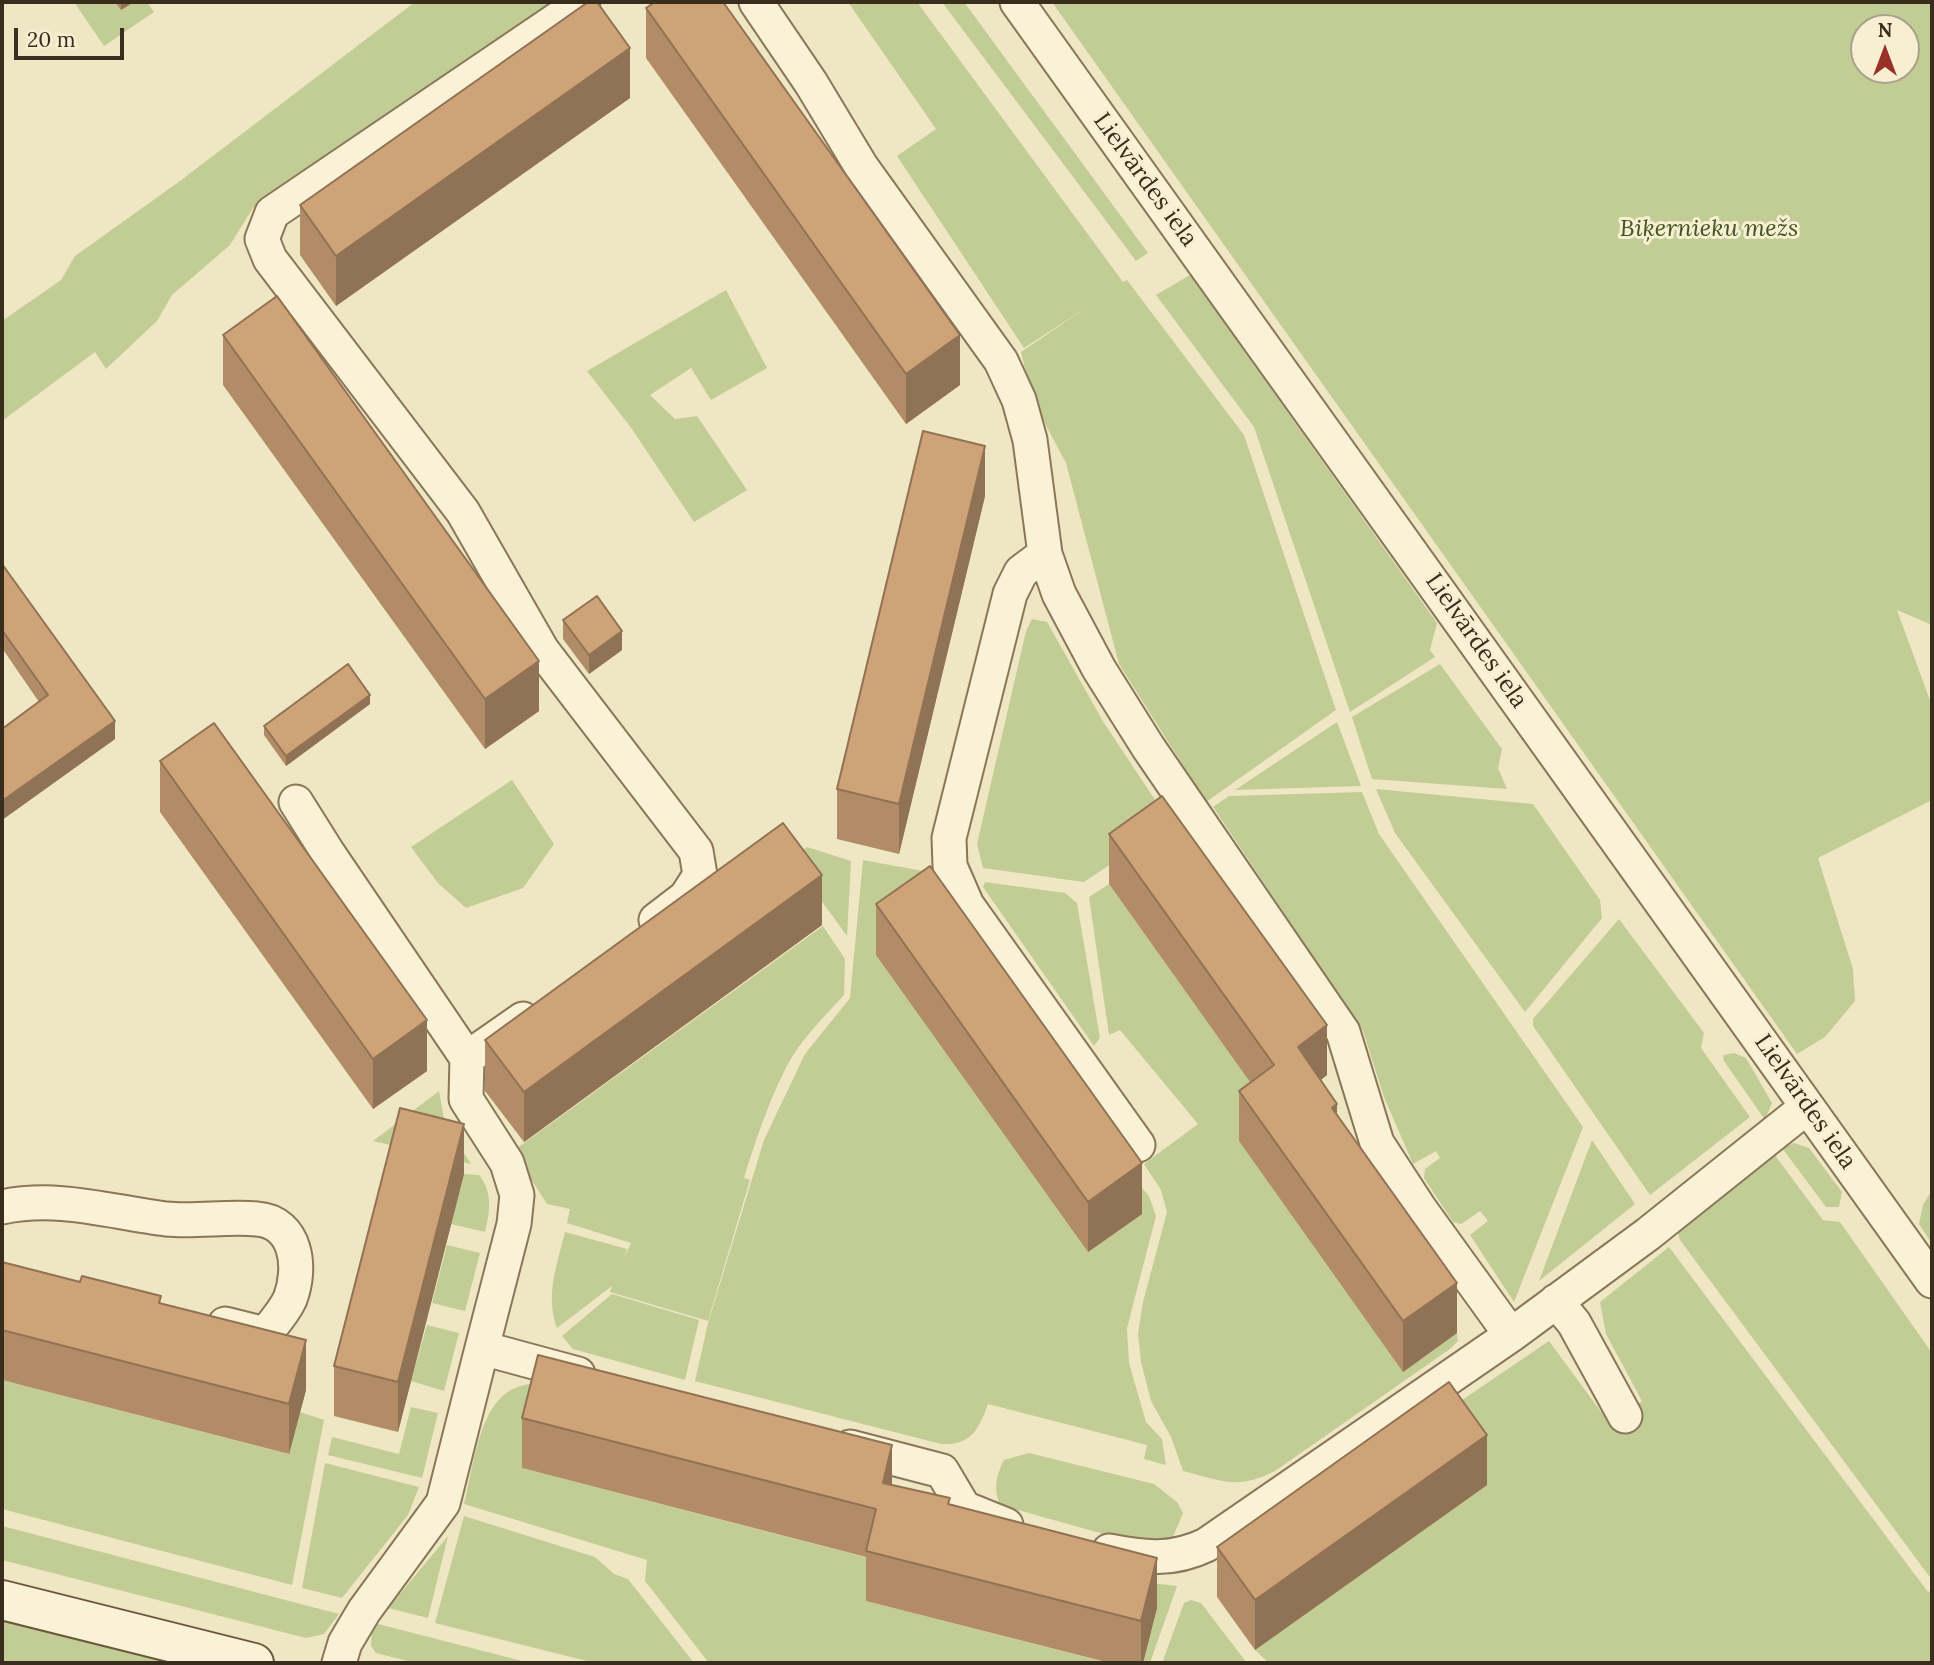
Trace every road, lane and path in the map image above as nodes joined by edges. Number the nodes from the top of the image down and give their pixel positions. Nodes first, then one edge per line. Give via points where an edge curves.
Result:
1 (583, 2) edge
2 (756, 2) edge
3 (1017, 2) edge
4 (1045, 554) junction
5 (296, 802) dead end
6 (632, 938) edge
7 (545, 1003) edge
8 (467, 1058) junction
9 (1807, 1107) junction
10 (1138, 1145) dead end
11 (2, 1207) edge
12 (1932, 1281) edge
13 (1556, 1301) junction
14 (199, 1317) edge
15 (1511, 1335) junction
16 (482, 1348) junction
17 (603, 1381) edge
18 (1625, 1416) dead end
19 (826, 1440) edge
20 (1031, 1531) edge
21 (1083, 1545) edge
22 (2, 1600) edge
23 (254, 1663) edge
24 (339, 1663) edge

1 - 6 street via 272,213 262,239 270,259 463,512 542,650 696,851 700,875 686,897
2 - 4 street via 861,166 1001,361 1030,440
3 - 9 street, Lielvārdes iela
4 - 10 street via 1021,572 1010,594 949,838 950,866 967,905
4 - 15 street via 1059,594 1098,669 1343,1032 1377,1143
5 - 8 street
7 - 8 street
8 - 16 street via 466,1099 507,1163 517,1195 514,1224
9 - 12 street, Lielvārdes iela
9 - 13 street
11 - 14 street via 51,1201 171,1219 257,1219 281,1227 294,1249 295,1279 285,1307 265,1334
13 - 15 street
13 - 18 street via 1574,1323
15 - 21 street via 1184,1556 1137,1556
16 - 17 street
16 - 24 street via 443,1503 364,1611
19 - 20 street via 943,1471 964,1508
22 - 23 main road

